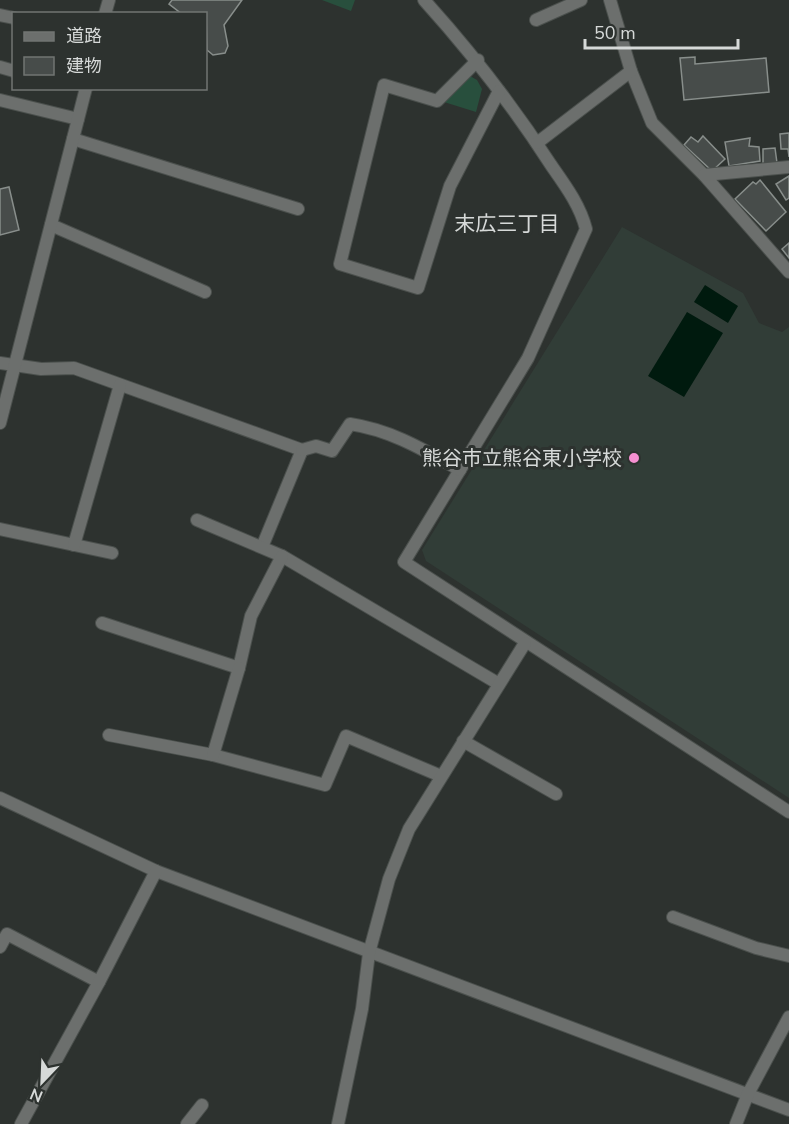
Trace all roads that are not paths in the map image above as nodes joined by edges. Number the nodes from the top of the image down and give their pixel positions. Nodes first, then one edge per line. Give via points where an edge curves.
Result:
1 (424, 0) edge
2 (581, 0) edge
3 (610, 0) edge
4 (536, 20) dead end
5 (478, 60) junction
6 (631, 70) junction
7 (85, 90) edge
8 (500, 91) junction
9 (0, 100) edge
10 (78, 119) junction
11 (73, 139) junction
12 (537, 143) junction
13 (789, 167) edge
14 (704, 175) junction
15 (298, 209) dead end
16 (51, 225) junction
17 (789, 272) edge
18 (205, 292) dead end
19 (0, 363) edge
20 (16, 367) junction
21 (120, 385) junction
22 (0, 423) edge
23 (302, 450) junction
24 (460, 470) junction
25 (197, 520) dead end
26 (0, 529) edge
27 (74, 545) junction
28 (262, 548) junction
29 (112, 553) dead end
30 (282, 556) junction
31 (102, 623) dead end
32 (525, 643) junction
33 (239, 668) junction
34 (499, 684) junction
35 (109, 735) dead end
36 (463, 741) junction
37 (213, 755) junction
38 (441, 776) junction
39 (556, 794) dead end
40 (0, 798) edge
41 (789, 812) edge
42 (156, 871) junction
43 (673, 917) dead end
44 (0, 947) edge
45 (369, 953) junction
46 (789, 957) edge
47 (99, 982) junction
48 (789, 1017) edge
49 (748, 1094) junction
50 (202, 1106) dead end
51 (789, 1110) edge
52 (21, 1124) edge
53 (187, 1124) edge
54 (338, 1124) edge
55 (736, 1124) edge

1 - 5 street
2 - 4 street
3 - 6 street
5 - 8 street
5 - 8 street via 436,101 384,85 340,264 418,288 450,186
6 - 12 street
6 - 14 street via 652,123
7 - 10 street
8 - 12 street
9 - 10 street
10 - 11 street
11 - 15 street
11 - 16 street
12 - 24 street via 582,212 586,229 528,358
13 - 14 street
14 - 17 street
16 - 18 street
16 - 20 street
19 - 20 street
20 - 21 street via 74,368
20 - 22 street
21 - 23 street
21 - 27 street
23 - 24 street via 316,446 332,451 350,424 384,431
23 - 28 street
24 - 32 street via 404,562
25 - 28 street
26 - 27 street
27 - 29 street
28 - 30 street
30 - 33 street via 250,616
30 - 34 street
31 - 33 street
32 - 34 street
32 - 41 street
33 - 37 street
34 - 36 street
35 - 37 street
36 - 38 street
36 - 39 street
37 - 38 street via 324,785 346,736
38 - 45 street via 409,829 389,879
40 - 42 street
42 - 45 street
42 - 47 street
43 - 46 street
44 - 47 street via 7,934
45 - 49 street
45 - 54 street via 362,1009
47 - 52 street
48 - 49 street
49 - 51 street
49 - 55 street
50 - 53 street

